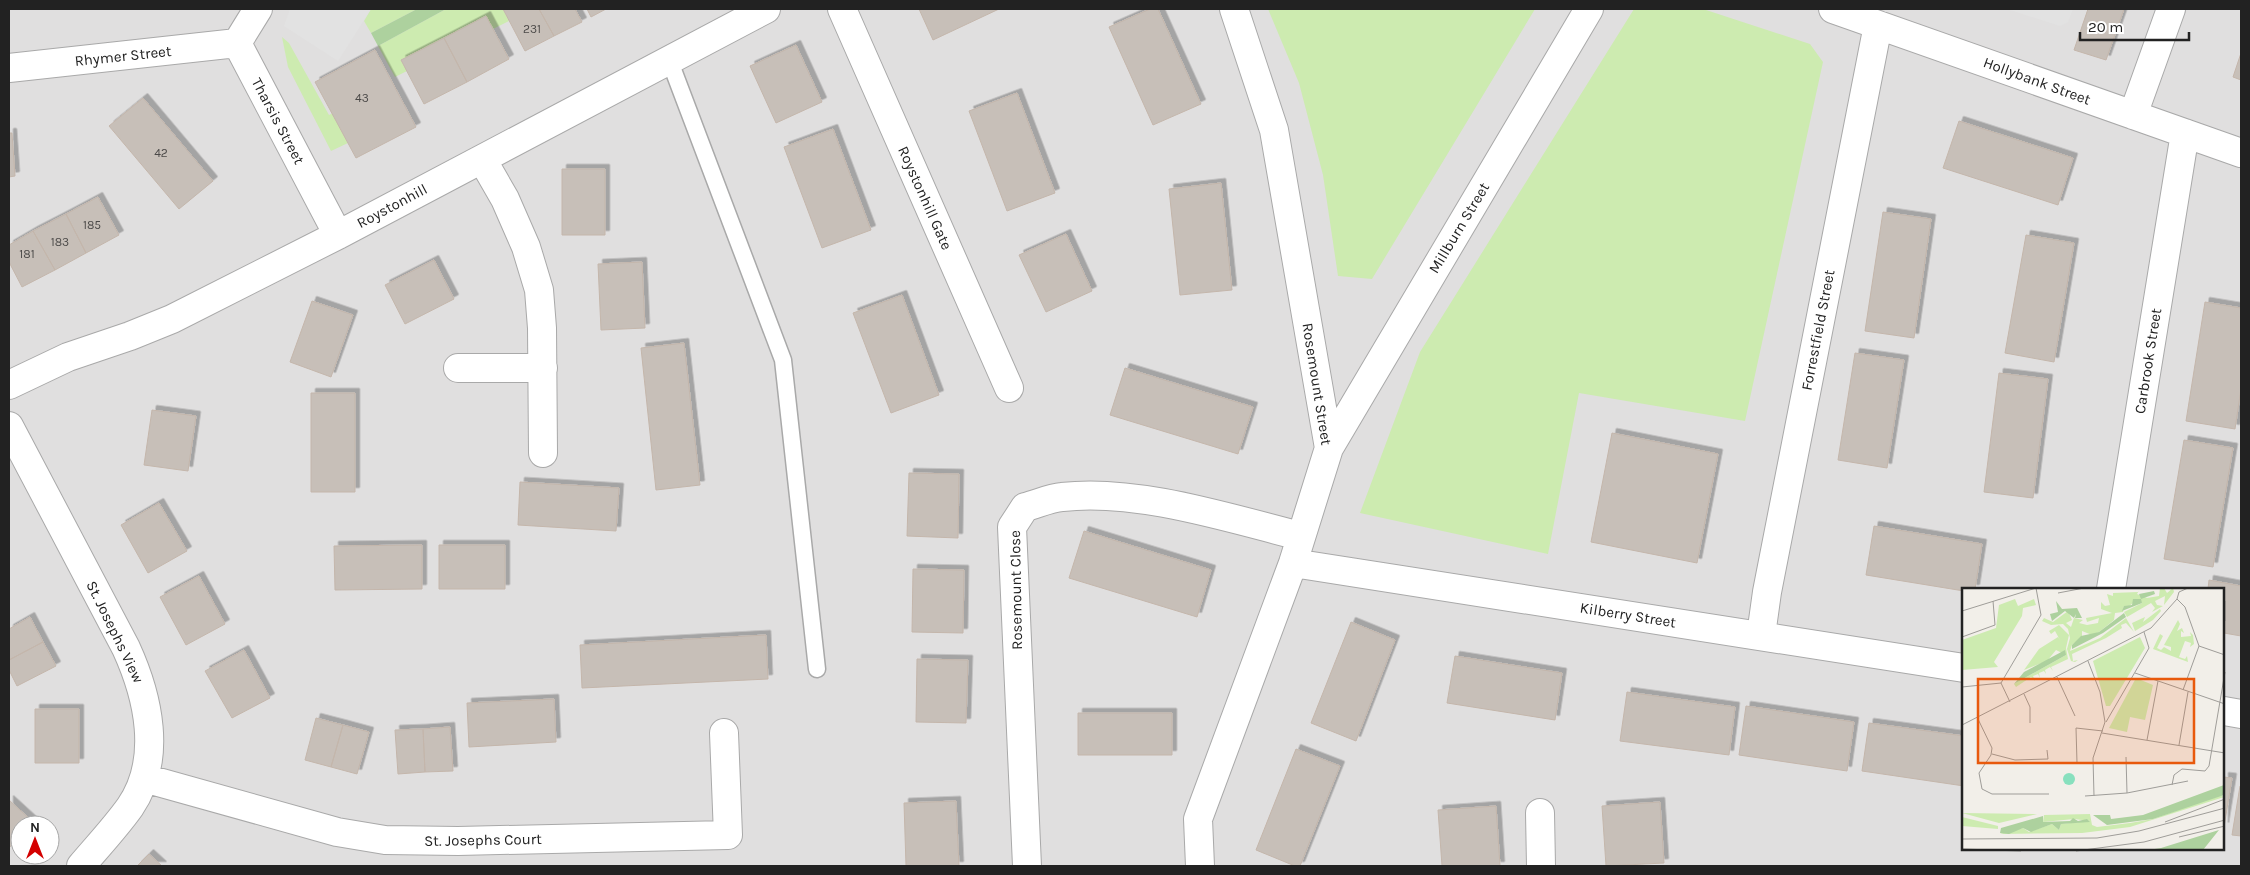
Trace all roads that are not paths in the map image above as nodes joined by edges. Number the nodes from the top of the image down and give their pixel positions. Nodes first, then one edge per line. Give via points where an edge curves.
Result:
1 (258, 9) edge
2 (766, 9) edge
3 (842, 9) edge
4 (1234, 9) edge
5 (1589, 9) edge
6 (1833, 9) edge
7 (2171, 9) edge
8 (1878, 24) junction
9 (237, 43) junction
10 (669, 59) junction
11 (9, 68) edge
12 (2133, 115) junction
13 (2185, 133) junction
14 (2241, 153) edge
15 (482, 159) junction
16 (338, 234) junction
17 (458, 368) dead end
18 (543, 368) junction
19 (9, 385) edge
20 (1009, 388) dead end
21 (9, 426) edge
22 (1328, 448) junction
23 (543, 453) dead end
24 (1300, 536) junction
25 (1293, 563) junction
26 (2110, 588) edge
27 (1761, 635) junction
28 (1962, 668) edge
29 (817, 669) dead end
30 (2225, 711) edge
31 (2241, 714) edge
32 (724, 733) dead end
33 (144, 778) junction
34 (1540, 813) dead end
35 (80, 866) edge
36 (1027, 866) edge
37 (1200, 866) edge
38 (1542, 866) edge

1 - 9 street
2 - 10 street, Roystonhill
3 - 20 street, Roystonhill Gate
4 - 22 street, Rosemount Street via 1274,130
5 - 22 street, Millburn Street
6 - 8 street, Hollybank Street
7 - 12 street
8 - 12 street, Hollybank Street
8 - 27 street, Forrestfield Street
9 - 11 street, Rhymer Street
9 - 16 street, Tharsis Street
10 - 15 street, Roystonhill
10 - 29 lane via 783,360
12 - 13 street, Hollybank Street
13 - 14 street, Hollybank Street
13 - 26 street, Carbrook Street
15 - 16 street, Roystonhill
15 - 18 street via 505,199 534,269 541,308
16 - 19 street, Roystonhill via 172,319 68,357
17 - 18 street
18 - 23 street
21 - 33 street, St. Josephs View via 141,684 149,736
22 - 24 street, Rosemount Street
24 - 25 street, Rosemount Street
24 - 36 street, Rosemount Close via 1188,508 1106,495 1061,497 1025,507 1012,527
25 - 27 street, Kilberry Street
25 - 37 street, Rosemount Street via 1198,819
27 - 28 street, Kilberry Street
30 - 31 street
32 - 33 street, St. Josephs Court via 728,835 386,840 337,832
33 - 35 street, St. Josephs View via 130,807
34 - 38 street

